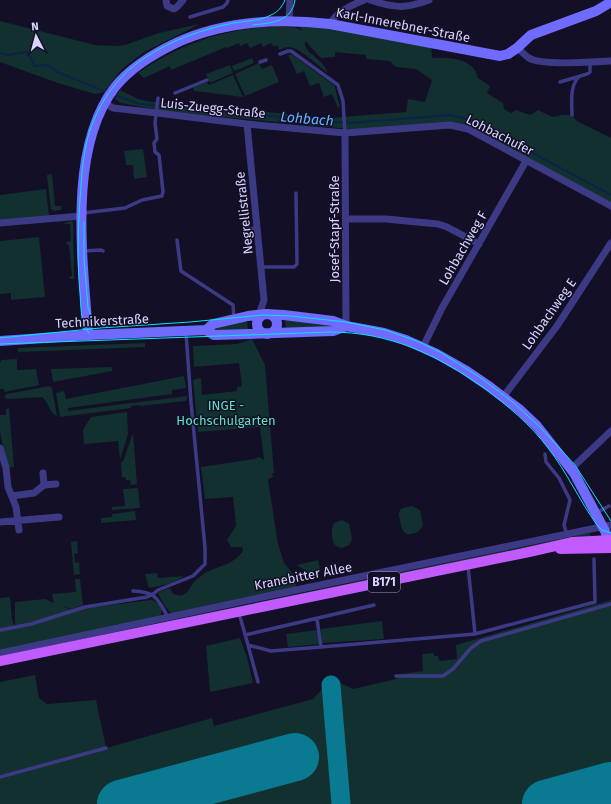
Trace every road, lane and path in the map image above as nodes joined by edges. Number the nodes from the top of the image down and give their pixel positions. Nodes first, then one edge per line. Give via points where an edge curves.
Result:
1 (166, 0) edge
2 (183, 0) edge
3 (228, 0) edge
4 (290, 0) edge
5 (364, 0) edge
6 (370, 0) edge
7 (429, 0) edge
8 (611, 2) edge
9 (190, 17) dead end
10 (289, 21) junction
11 (330, 24) junction
12 (517, 48) junction
13 (280, 54) dead end
14 (266, 60) dead end
15 (611, 61) edge
16 (260, 62) dead end
17 (590, 62) junction
18 (580, 76) junction
19 (207, 80) dead end
20 (560, 82) dead end
21 (175, 93) dead end
22 (110, 95) junction
23 (158, 98) dead end
24 (157, 111) junction
25 (572, 115) dead end
26 (247, 124) junction
27 (345, 130) junction
28 (526, 161) junction
29 (296, 193) dead end
30 (611, 206) edge
31 (246, 209) dead end
32 (81, 214) junction
33 (346, 220) junction
34 (0, 223) edge
35 (257, 228) junction
36 (177, 240) dead end
37 (611, 243) edge
38 (479, 244) junction
39 (82, 251) junction
40 (103, 252) dead end
41 (261, 267) junction
42 (264, 300) junction
43 (265, 316) junction
44 (234, 320) junction
45 (346, 326) junction
46 (186, 330) junction
47 (206, 330) junction
48 (267, 333) junction
49 (88, 334) junction
50 (0, 341) edge
51 (423, 347) junction
52 (503, 397) junction
53 (611, 431) edge
54 (0, 448) edge
55 (545, 454) dead end
56 (571, 469) junction
57 (3, 471) edge
58 (43, 473) dead end
59 (8, 483) junction
60 (56, 484) dead end
61 (44, 485) junction
62 (0, 488) edge
63 (12, 496) junction
64 (609, 506) dead end
65 (596, 514) junction
66 (59, 517) dead end
67 (18, 521) junction
68 (0, 522) edge
69 (608, 527) edge
70 (19, 530) dead end
71 (567, 535) junction
72 (611, 543) edge
73 (594, 559) dead end
74 (468, 565) junction
75 (133, 591) dead end
76 (153, 594) junction
77 (611, 604) edge
78 (374, 605) dead end
79 (239, 612) junction
80 (168, 617) junction
81 (317, 619) junction
82 (0, 630) edge
83 (475, 634) junction
84 (245, 635) junction
85 (248, 645) junction
86 (321, 647) junction
87 (0, 653) edge
88 (0, 661) edge
89 (396, 676) dead end
90 (258, 682) dead end
91 (106, 748) dead end
92 (0, 777) edge

1 - 2 street via 167,6 174,9
3 - 9 lane via 223,7
4 - 10 street
5 - 11 street via 337,14
6 - 7 street via 388,6 402,7
8 - 12 street, Karl-Innerebner-Straße via 596,12 531,35
10 - 11 street, Karl-Innerebner-Straße
10 - 22 street, Karl-Innerebner-Straße via 261,21 210,31 185,39 142,62 127,74
11 - 12 street, Karl-Innerebner-Straße via 500,56
12 - 17 street via 530,59 541,62
13 - 27 lane via 291,51 338,85 343,101
14 - 16 lane
15 - 17 street
17 - 18 lane via 590,72
18 - 20 lane
18 - 25 lane via 574,85
19 - 21 lane
22 - 24 street, Luis-Zuegg-Straße via 113,108
22 - 32 street, Karl-Innerebner-Straße via 96,121 90,140
23 - 24 lane
24 - 26 street, Luis-Zuegg-Straße
24 - 32 lane via 157,138 154,143 155,152 159,155 162,196 142,200 125,208
26 - 27 street, Luis-Zuegg-Straße
26 - 35 street, Negrellistraße
27 - 28 street, Lohbachufer via 455,126 468,129
27 - 33 street, Josef-Stapf-Straße
28 - 30 street, Lohbachufer
28 - 38 street, Lohbachweg F
29 - 41 lane via 297,264
31 - 35 lane via 247,229
32 - 34 street
32 - 39 street, Karl-Innerebner-Straße
33 - 38 street via 386,219 438,224
33 - 45 street, Josef-Stapf-Straße
35 - 41 street, Negrellistraße
36 - 44 lane via 181,271 233,305
37 - 52 street, Lohbachweg E via 556,326
38 - 51 street, Lohbachweg F
39 - 40 lane
39 - 49 street, Karl-Innerebner-Straße
41 - 42 street, Negrellistraße
42 - 43 street, Negrellistraße
42 - 43 street, Negrellistraße
43 - 44 street, Technikerstraße
43 - 45 street, Technikerstraße via 333,321
43 - 48 street via 258,328
43 - 48 street via 276,321 276,327
44 - 47 street, Technikerstraße via 213,324
45 - 48 street, Technikerstraße via 333,331
45 - 51 street, Technikerstraße via 384,333
46 - 47 street, Technikerstraße
46 - 49 street, Technikerstraße
46 - 76 lane via 205,564 193,576
47 - 48 street, Technikerstraße via 214,335
49 - 50 street, Technikerstraße
51 - 52 street, Technikerstraße via 465,370
52 - 56 street, Technikerstraße via 537,426
53 - 56 street
54 - 57 street
55 - 71 lane via 546,462 559,478 570,500 564,525
56 - 65 street, Technikerstraße
57 - 59 street
58 - 61 street
59 - 62 street
59 - 63 street
60 - 61 street
61 - 63 street via 34,493
63 - 67 street
64 - 65 lane
65 - 69 street, Technikerstraße
66 - 67 street
67 - 68 street
67 - 70 street
69 - 71 street, Kranebitter Allee
69 - 72 street, Technikerstraße
71 - 80 street, Kranebitter Allee
72 - 74 main road, Kranebitter Allee / B171 via 573,542
73 - 83 lane via 595,602
74 - 79 main road, Kranebitter Allee / B171
74 - 83 lane
75 - 76 lane
76 - 80 lane
76 - 82 lane via 86,606 31,624
77 - 89 lane via 486,639 471,648 453,669 443,676
78 - 81 lane
79 - 84 lane
79 - 88 main road, Kranebitter Allee / B171
80 - 87 street, Kranebitter Allee
81 - 84 lane
81 - 86 lane
83 - 86 lane
84 - 85 lane
85 - 86 lane via 271,651
85 - 90 lane
91 - 92 lane

